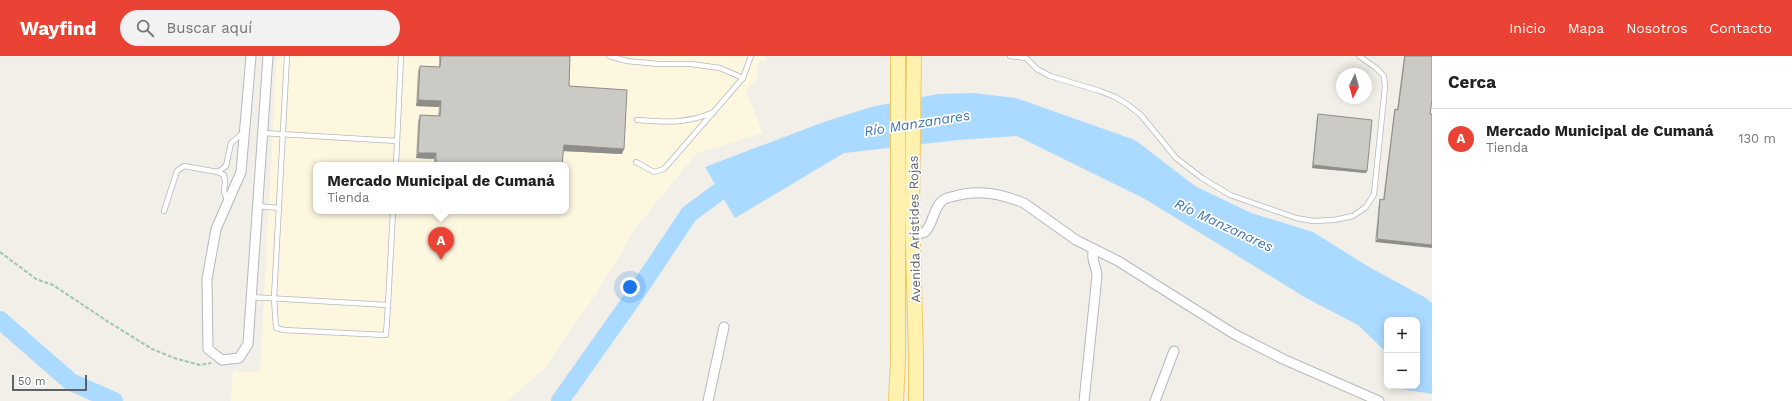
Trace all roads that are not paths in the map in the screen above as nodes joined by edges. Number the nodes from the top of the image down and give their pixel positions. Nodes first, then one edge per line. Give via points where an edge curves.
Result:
1 (251, 56) edge
2 (268, 56) edge
3 (287, 56) edge
4 (402, 56) edge
5 (610, 56) edge
6 (751, 56) edge
7 (898, 56) edge
8 (914, 56) edge
9 (1010, 56) edge
10 (1359, 56) edge
11 (743, 78) junction
12 (716, 111) junction
13 (637, 120) dead end
14 (244, 131) junction
15 (262, 133) junction
16 (283, 134) junction
17 (397, 141) junction
18 (396, 162) edge
19 (636, 162) dead end
20 (218, 172) junction
21 (228, 202) junction
22 (257, 206) junction
23 (279, 208) junction
24 (164, 211) dead end
25 (393, 214) edge
26 (913, 236) junction
27 (1094, 249) junction
28 (251, 296) junction
29 (274, 298) junction
30 (388, 304) junction
31 (724, 327) dead end
32 (1174, 351) dead end
33 (708, 401) edge
34 (896, 401) edge
35 (916, 401) edge
36 (1084, 401) edge
37 (1155, 401) edge
38 (1379, 401) edge

1 - 14 street
2 - 15 street
3 - 16 lane
4 - 17 lane
5 - 11 lane via 626,61 720,68
6 - 11 lane
7 - 34 main road, Avenida Arístides Rojas
8 - 26 main road, Avenida Arístides Rojas
9 - 10 lane via 1026,58 1037,69 1050,76 1100,91 1127,104 1141,115 1176,158 1230,195 1296,218 1313,221 1353,216 1366,208 1374,194 1384,76
11 - 12 lane
12 - 13 lane via 683,122
12 - 19 lane via 664,169 654,172
14 - 20 lane via 231,143 226,166
14 - 21 street via 241,172
15 - 16 lane
15 - 22 street
16 - 17 lane
16 - 23 lane
17 - 18 lane
20 - 21 lane via 224,175 224,192
20 - 24 lane via 184,166 177,170
21 - 28 street via 216,229 207,279 208,349 222,360 239,358 248,344
22 - 23 lane
22 - 28 street
23 - 29 lane
25 - 30 lane
26 - 27 street via 928,229 941,202 945,199 988,192 1024,203 1076,240
26 - 35 main road, Avenida Arístides Rojas
27 - 36 street via 1092,258 1097,268 1097,276
27 - 38 street via 1118,261 1234,334 1283,359
28 - 29 lane
29 - 30 lane
29 - 30 lane via 276,328 284,330 386,335
31 - 33 street
32 - 37 street

